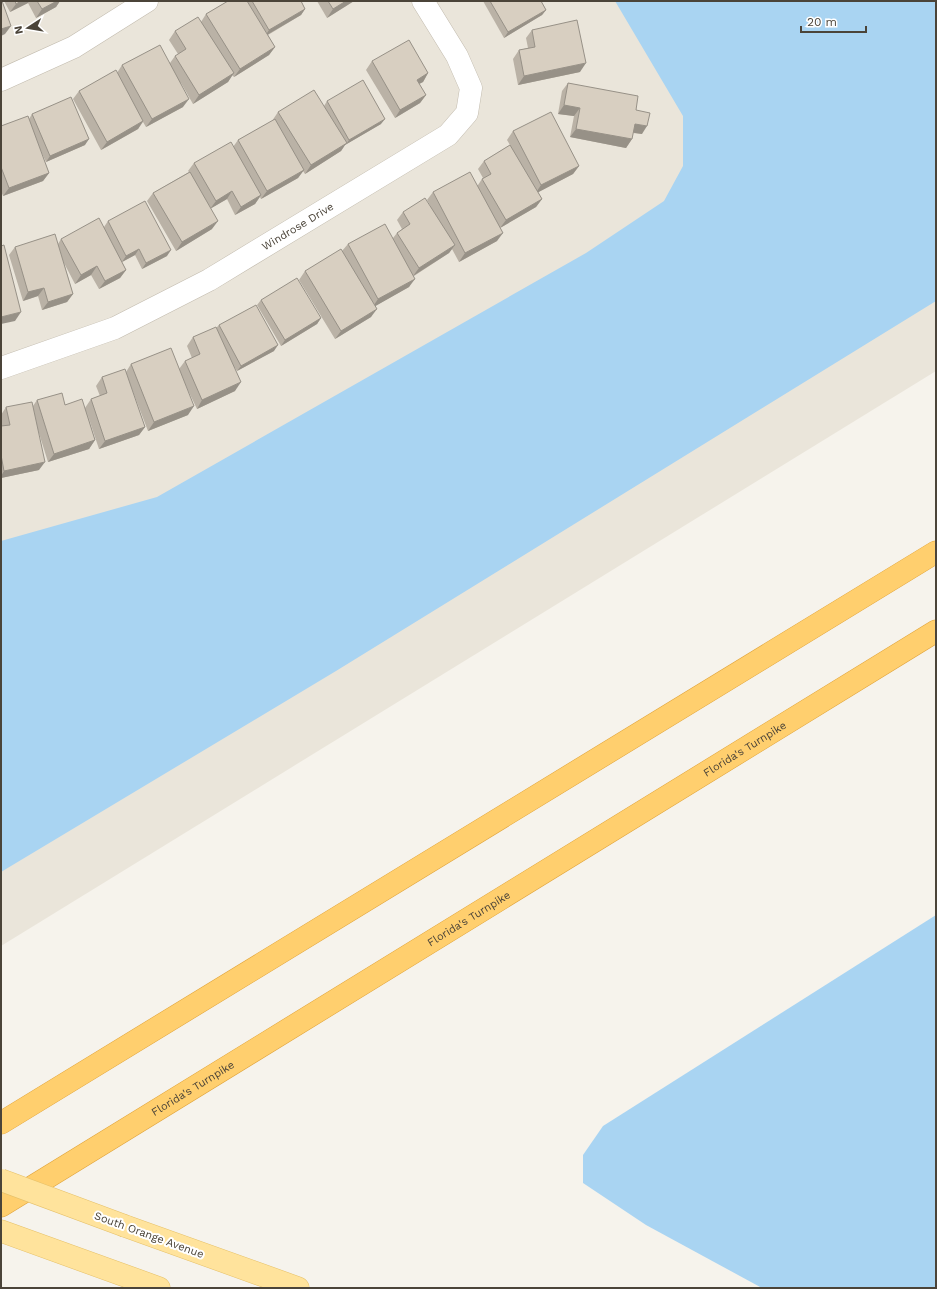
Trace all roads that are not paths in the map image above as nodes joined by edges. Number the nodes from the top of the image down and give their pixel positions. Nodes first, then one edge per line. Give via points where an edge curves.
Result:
1 (148, 1) edge
2 (423, 1) edge
3 (1, 80) edge
4 (1, 368) edge
5 (936, 552) edge
6 (936, 631) edge
7 (4, 1119) edge
8 (1, 1180) edge
9 (1, 1206) edge
10 (1, 1231) edge
11 (159, 1288) edge
12 (298, 1288) edge

1 - 3 street via 74,47
2 - 4 street, Windrose Drive via 457,56 471,88 467,113 448,135 202,284 115,328
5 - 7 highway
6 - 9 highway, Florida's Turnpike
8 - 12 main road, South Orange Avenue, bridge
10 - 11 main road

